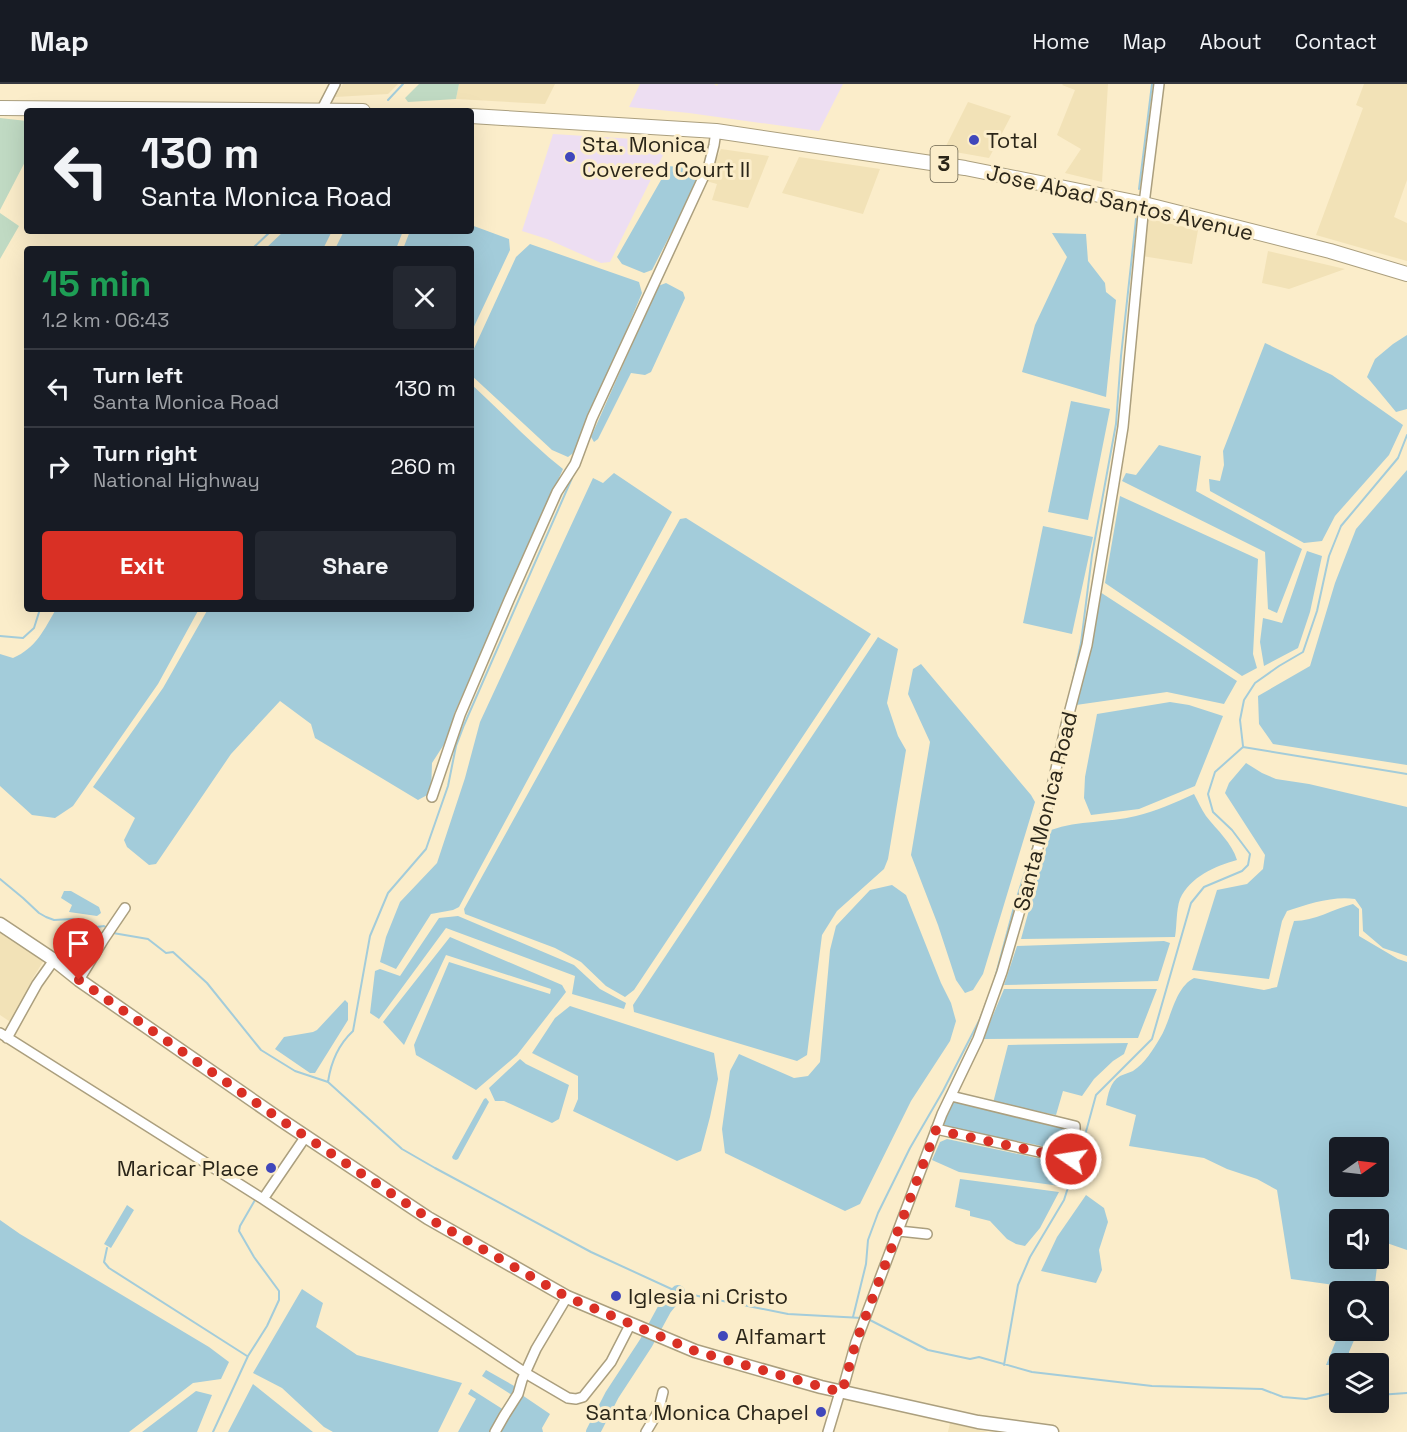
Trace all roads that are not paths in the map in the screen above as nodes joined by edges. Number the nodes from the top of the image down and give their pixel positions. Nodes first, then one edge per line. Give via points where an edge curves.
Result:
1 (335, 84) edge
2 (1159, 84) edge
3 (0, 108) edge
4 (24, 108) edge
5 (323, 108) edge
6 (474, 116) edge
7 (716, 131) junction
8 (1144, 204) junction
9 (1407, 274) edge
10 (432, 797) dead end
11 (125, 908) dead end
12 (0, 924) edge
13 (54, 960) junction
14 (79, 980) junction
15 (4, 1036) edge
16 (951, 1096) junction
17 (936, 1130) junction
18 (306, 1136) junction
19 (263, 1200) junction
20 (899, 1231) junction
21 (927, 1234) dead end
22 (567, 1297) junction
23 (632, 1325) junction
24 (525, 1372) junction
25 (663, 1392) dead end
26 (841, 1392) junction
27 (1013, 1430) edge
28 (495, 1432) edge
29 (646, 1432) edge
30 (828, 1432) edge
31 (1052, 1432) edge

1 - 5 street
2 - 8 street, Santa Monica Road
3 - 4 highway
6 - 7 highway, Jose Abad Santos Avenue / 3
7 - 8 highway, Jose Abad Santos Avenue / 3 via 965,168
7 - 10 street via 709,165 592,418 575,464 557,492 538,535 460,716
8 - 9 highway, Jose Abad Santos Avenue / 3
8 - 16 street, Santa Monica Road via 1123,427 1087,645 1038,848 1002,972 978,1039
11 - 14 street
12 - 13 main road
13 - 14 main road
13 - 15 street
14 - 18 main road
15 - 19 street
16 - 17 street, Santa Monica Road
16 - 17 street via 1075,1126 1071,1159
17 - 20 street, Santa Monica Road
18 - 19 street
18 - 22 main road via 428,1218
19 - 24 street
20 - 21 street
20 - 26 street, Santa Monica Road
22 - 23 main road
22 - 24 street
23 - 24 street via 611,1362 583,1397 568,1398
23 - 26 main road via 695,1351
24 - 28 street via 518,1394
25 - 29 street via 658,1412
26 - 27 main road
26 - 30 street, Santa Monica Road
27 - 31 main road

